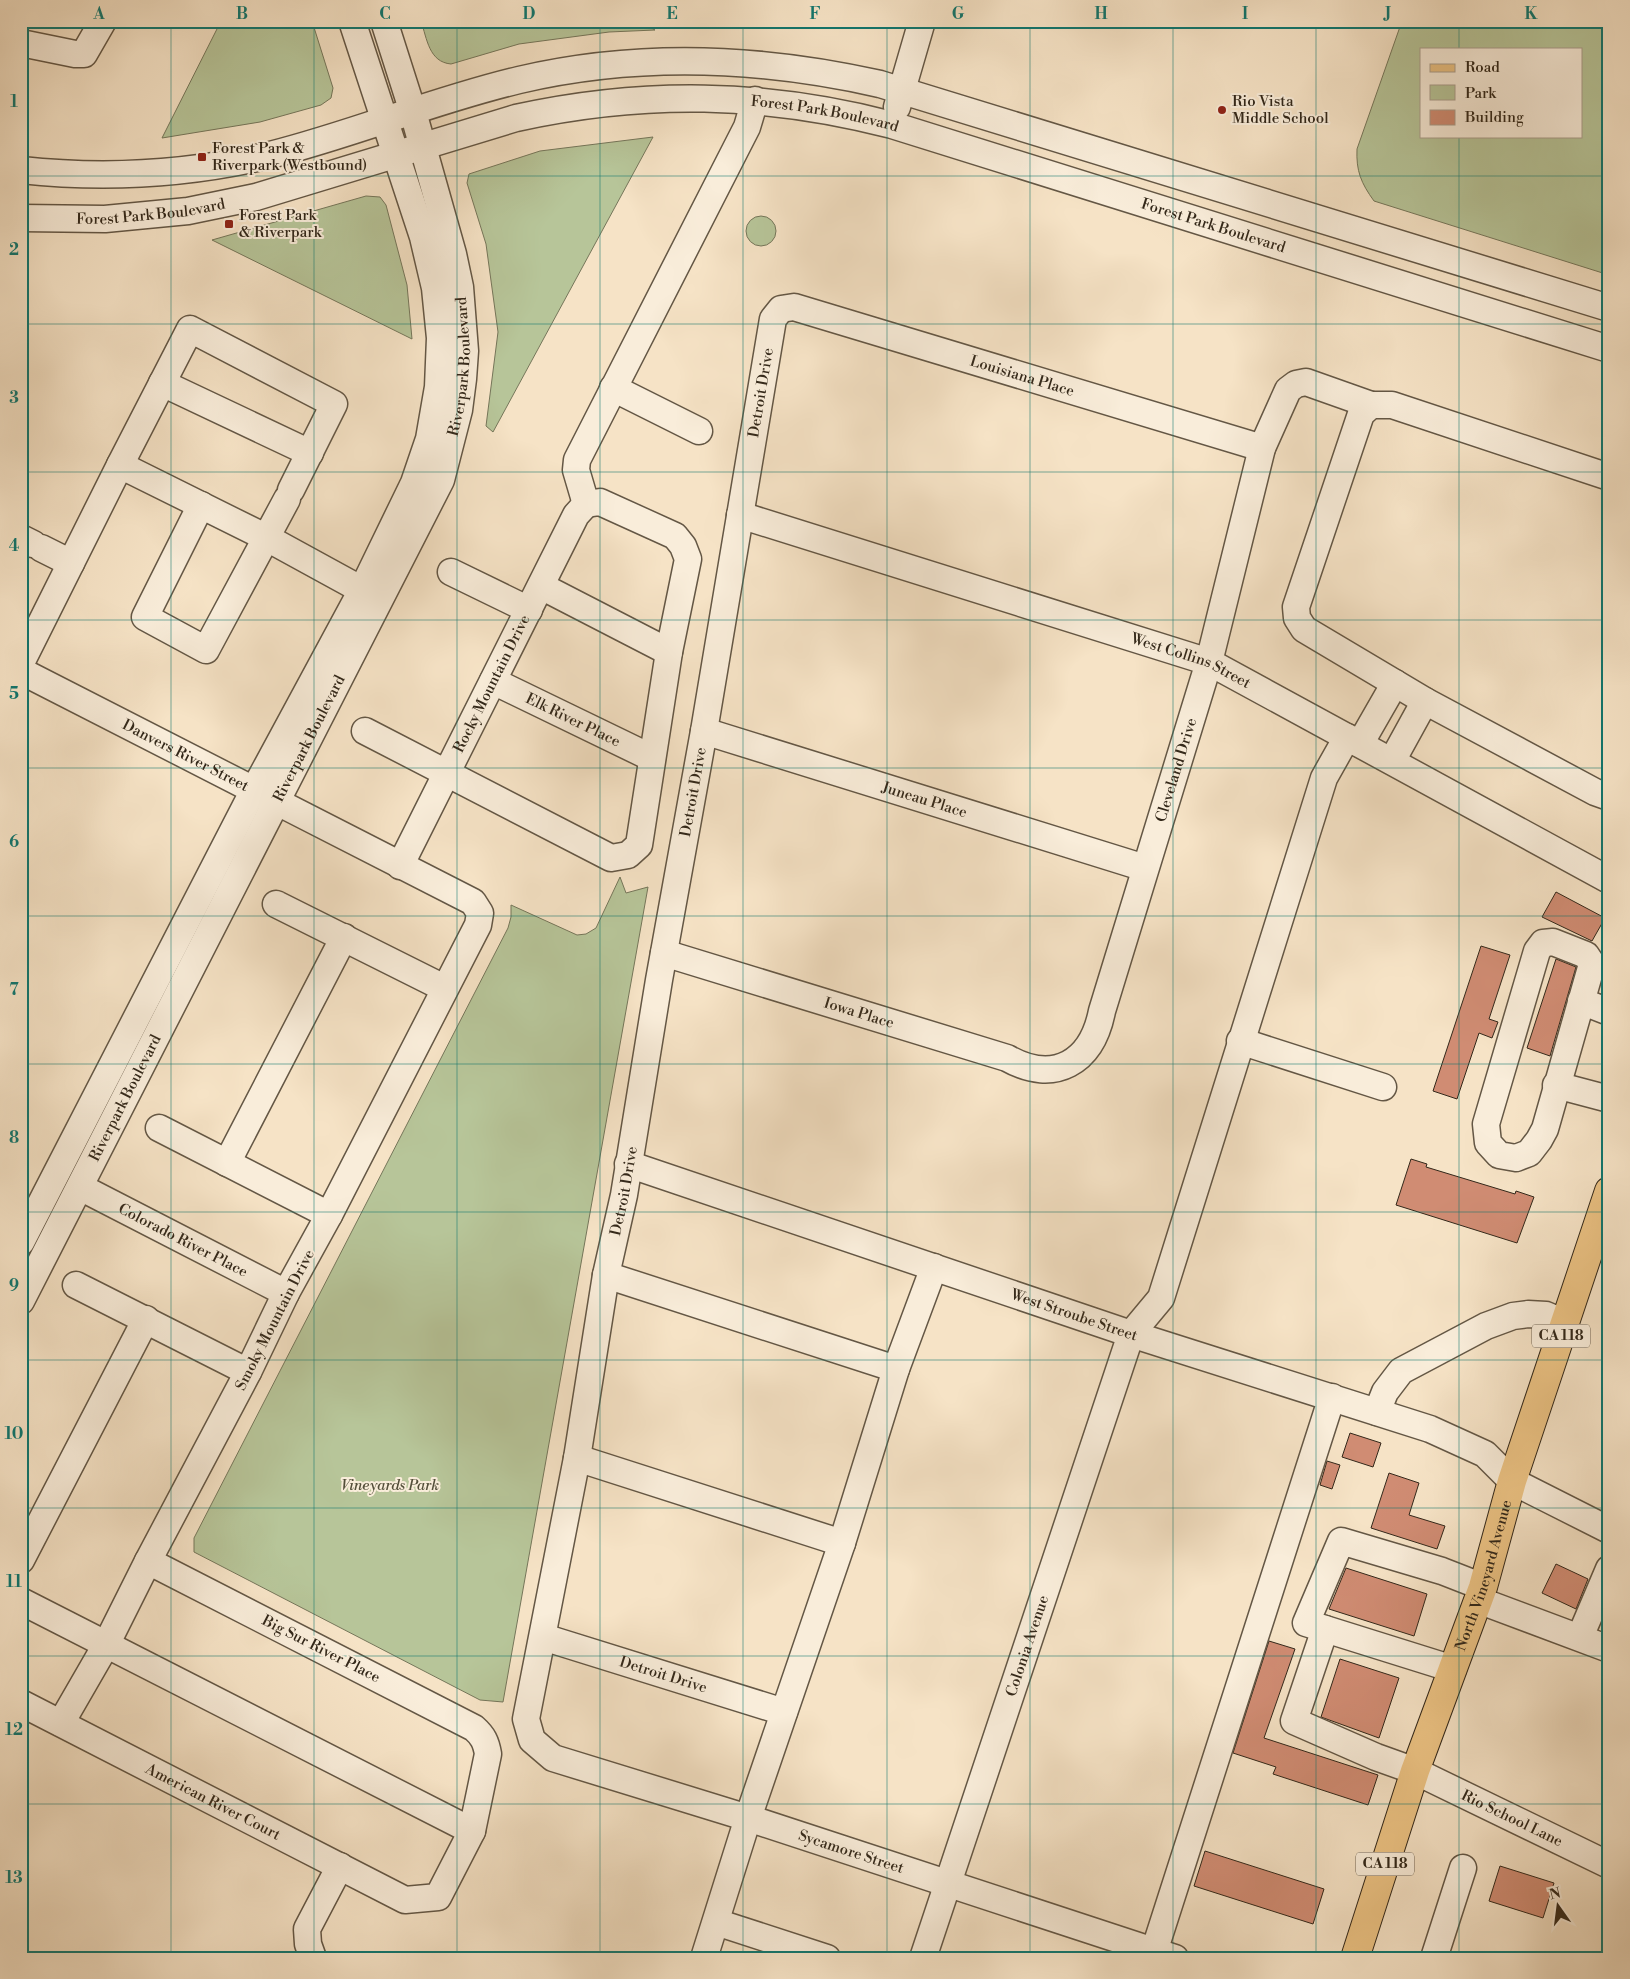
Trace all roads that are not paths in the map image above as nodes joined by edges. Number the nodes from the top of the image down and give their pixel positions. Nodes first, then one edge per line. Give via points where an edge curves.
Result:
1 (103, 21) edge
2 (352, 21) edge
3 (384, 21) edge
4 (922, 21) edge
5 (21, 43) edge
6 (902, 90) junction
7 (755, 100) junction
8 (413, 112) junction
9 (385, 121) junction
10 (892, 125) junction
11 (422, 146) junction
12 (396, 154) junction
13 (21, 170) edge
14 (21, 218) edge
15 (1609, 308) edge
16 (781, 309) joint
17 (1609, 349) edge
18 (162, 384) junction
19 (613, 388) junction
20 (1370, 405) junction
21 (699, 431) dead end
22 (1262, 448) junction
23 (310, 453) junction
24 (120, 465) junction
25 (1609, 477) edge
26 (586, 504) junction
27 (201, 505) junction
28 (740, 515) junction
29 (267, 538) junction
30 (32, 543) edge
31 (71, 563) junction
32 (450, 572) dead end
33 (541, 586) junction
34 (362, 590) junction
35 (529, 610) junction
36 (669, 652) junction
37 (1209, 662) junction
38 (21, 663) edge
39 (21, 671) edge
40 (493, 681) junction
41 (1396, 683) junction
42 (1424, 701) junction
43 (365, 731) dead end
44 (704, 731) junction
45 (1353, 740) junction
46 (652, 758) junction
47 (1392, 761) junction
48 (447, 774) junction
49 (254, 790) junction
50 (1609, 797) edge
51 (276, 802) junction
52 (400, 866) junction
53 (1145, 868) junction
54 (1609, 880) edge
55 (276, 904) dead end
56 (480, 913) joint
57 (344, 937) junction
58 (664, 953) junction
59 (444, 988) junction
60 (1581, 1001) junction
61 (1609, 1012) edge
62 (1240, 1042) junction
63 (1053, 1068) joint
64 (1556, 1085) junction
65 (1382, 1087) dead end
66 (1609, 1099) edge
67 (158, 1128) dead end
68 (227, 1162) junction
69 (628, 1164) junction
70 (80, 1187) junction
71 (1609, 1192) edge
72 (329, 1215) junction
73 (21, 1242) edge
74 (934, 1267) junction
75 (606, 1275) junction
76 (76, 1285) dead end
77 (286, 1293) junction
78 (21, 1301) edge
79 (146, 1319) junction
80 (1565, 1323) junction
81 (1131, 1334) junction
82 (896, 1369) junction
83 (248, 1372) junction
84 (1332, 1397) junction
85 (1377, 1412) junction
86 (577, 1458) junction
87 (1512, 1481) junction
88 (1609, 1530) edge
89 (842, 1543) junction
90 (21, 1560) edge
91 (148, 1561) junction
92 (1609, 1570) edge
93 (1481, 1593) junction
94 (21, 1602) edge
95 (1325, 1629) junction
96 (543, 1637) junction
97 (1580, 1637) junction
98 (106, 1645) junction
99 (1609, 1649) edge
100 (1453, 1669) junction
101 (21, 1703) edge
102 (784, 1712) junction
103 (61, 1723) junction
104 (532, 1740) joint
105 (1415, 1771) junction
106 (748, 1818) junction
107 (472, 1832) junction
108 (1609, 1865) edge
109 (340, 1866) junction
110 (1463, 1868) dead end
111 (948, 1884) junction
112 (716, 1922) junction
113 (1160, 1955) edge
114 (313, 1958) edge
115 (704, 1958) edge
116 (827, 1958) edge
117 (923, 1958) edge
118 (1355, 1958) edge
119 (1434, 1958) edge

1 - 5 street via 84,54
2 - 9 street, Riverpark Boulevard
3 - 8 street, Riverpark Boulevard
4 - 6 street
6 - 8 street via 795,67 698,60 651,61 517,80
6 - 10 street
6 - 15 street
7 - 10 street, Forest Park Boulevard via 832,111
7 - 11 street, Forest Park Boulevard via 671,97 594,104 516,118
7 - 19 street via 747,127
8 - 9 street
8 - 11 street, Riverpark Boulevard
9 - 12 street, Riverpark Boulevard
9 - 13 street via 270,155 199,168 129,174
10 - 17 street, Forest Park Boulevard
11 - 12 street, Forest Park Boulevard
11 - 51 street, Riverpark Boulevard via 460,287 465,352 459,410 441,480
12 - 14 street, Forest Park Boulevard via 256,197 188,211 104,219
12 - 34 street, Riverpark Boulevard via 435,288 440,338 438,387 429,439 414,483
16 - 22 street, Louisiana Place via 794,307
16 - 28 street, Detroit Drive via 773,319
18 - 23 street
18 - 23 street via 190,329 334,404
18 - 24 street
19 - 21 street
19 - 26 street via 577,460 576,470
20 - 22 street, Cleveland Drive via 1306,382 1296,384 1283,398
20 - 25 street, Cleveland Drive via 1392,405
20 - 41 street via 1361,414 1297,598 1296,613 1304,629
22 - 37 street, Cleveland Drive
23 - 29 street
24 - 27 street
24 - 31 street
26 - 33 street, Rocky Mountain Drive via 576,515
26 - 36 street via 600,502 675,536 684,546 688,559
27 - 29 street
27 - 29 street via 145,617 206,650
28 - 37 street, West Collins Street
28 - 44 street, Detroit Drive
29 - 34 street
30 - 31 street
31 - 38 street
32 - 35 street
33 - 35 street, Rocky Mountain Drive
33 - 36 street
34 - 49 street, Riverpark Boulevard
35 - 40 street, Rocky Mountain Drive
36 - 46 street
37 - 45 street, West Collins Street
37 - 53 street, Cleveland Drive
39 - 49 street, Danvers River Street
40 - 46 street, Elk River Place
40 - 48 street, Rocky Mountain Drive
41 - 42 street
41 - 45 street
42 - 47 street
42 - 50 street
43 - 48 street
44 - 53 street, Juneau Place
44 - 58 street, Detroit Drive
45 - 47 street, West Collins Street
45 - 62 street via 1324,778
46 - 48 street via 639,845 628,855 611,858
47 - 54 street, West Collins Street
48 - 52 street, Rocky Mountain Drive
49 - 51 street, Danvers River Street
49 - 73 street, Riverpark Boulevard
51 - 52 street, Danvers River Street
51 - 70 street, Riverpark Boulevard
52 - 56 street, Danvers River Street via 473,902
53 - 63 street, Cleveland Drive via 1098,1030 1090,1046 1078,1058
55 - 57 street
56 - 59 street, Smoky Mountain Drive via 478,925
57 - 59 street
57 - 68 street
58 - 63 street, Iowa Place via 988,1052 1028,1068
58 - 69 street, Detroit Drive
59 - 72 street, Smoky Mountain Drive
60 - 61 street
60 - 64 street
60 - 64 street via 1592,964 1586,955 1553,942 1543,943 1536,951 1486,1124 1488,1143 1498,1155 1516,1158 1529,1153 1545,1129
62 - 65 street
62 - 81 street via 1161,1298
64 - 66 street
67 - 68 street
68 - 72 street
69 - 74 street, West Stroube Street
69 - 75 street, Detroit Drive
70 - 77 street, Colorado River Place
70 - 78 street, Riverpark Boulevard
71 - 80 main road, North Vineyard Avenue / CA 118
72 - 77 street, Smoky Mountain Drive
74 - 81 street, West Stroube Street
74 - 82 street
75 - 82 street
75 - 86 street, Detroit Drive
76 - 79 street
77 - 83 street, Smoky Mountain Drive
79 - 83 street
79 - 90 street
80 - 85 street via 1546,1315 1528,1314 1486,1326 1401,1371 1385,1392
80 - 87 main road, North Vineyard Avenue / CA 118
81 - 84 street, West Stroube Street
81 - 111 street, Colonia Avenue
82 - 89 street
83 - 91 street, Smoky Mountain Drive
84 - 85 street, West Stroube Street
84 - 113 street
85 - 87 street, West Stroube Street via 1430,1429 1485,1454
86 - 89 street
86 - 96 street, Detroit Drive
87 - 88 street, West Stroube Street
87 - 93 main road, North Vineyard Avenue / CA 118
89 - 102 street
91 - 98 street, Smoky Mountain Drive
91 - 107 street, Big Sur River Place via 474,1728 487,1745 487,1762
92 - 97 street
93 - 95 street via 1442,1571 1341,1541 1306,1623
93 - 97 street
93 - 100 main road, North Vineyard Avenue / CA 118
94 - 98 street
95 - 100 street
95 - 105 street, Rio School Lane via 1294,1721
96 - 102 street, Detroit Drive
96 - 104 street, Detroit Drive via 526,1719
97 - 99 street
98 - 103 street, Smoky Mountain Drive
98 - 107 street
100 - 105 main road, North Vineyard Avenue / CA 118
101 - 103 street, American River Court
102 - 106 street
103 - 109 street, American River Court
104 - 106 street, Sycamore Street via 553,1758
105 - 108 street, Rio School Lane
105 - 118 main road, North Vineyard Avenue / CA 118
106 - 111 street, Sycamore Street
106 - 112 street
107 - 109 street, American River Court via 438,1897 405,1900
109 - 114 street via 307,1929
110 - 119 street
111 - 113 street, Sycamore Street
111 - 117 street, Colonia Avenue
112 - 115 street
112 - 116 street

